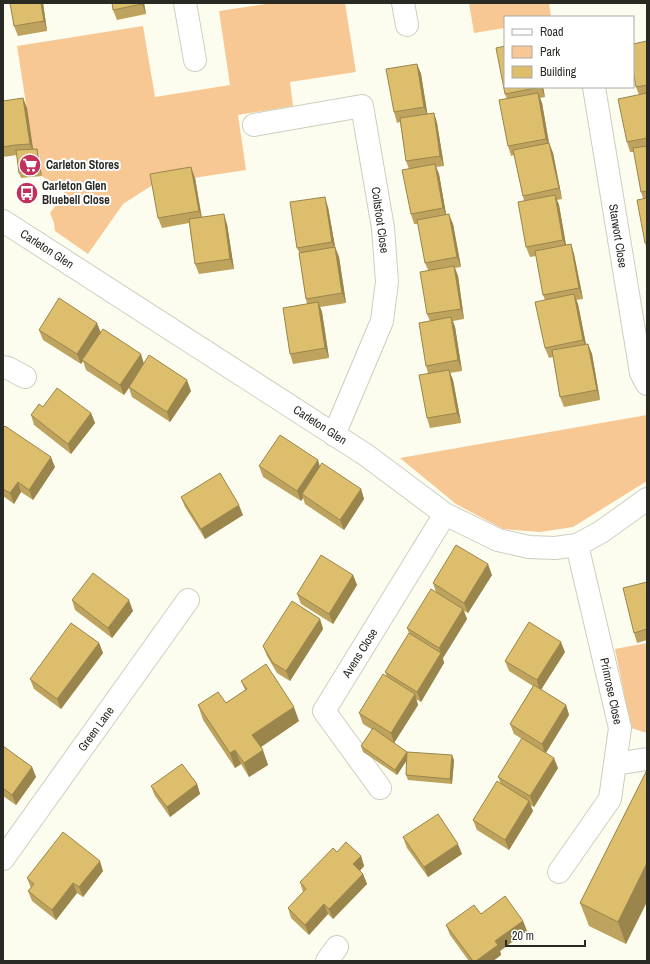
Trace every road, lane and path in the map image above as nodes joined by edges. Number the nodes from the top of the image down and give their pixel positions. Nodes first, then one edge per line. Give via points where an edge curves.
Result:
1 (185, 3) edge
2 (403, 3) edge
3 (407, 25) dead end
4 (195, 60) dead end
5 (594, 88) edge
6 (254, 125) dead end
7 (3, 221) edge
8 (3, 367) edge
9 (25, 377) dead end
10 (647, 384) edge
11 (334, 435) junction
12 (647, 499) edge
13 (445, 514) junction
14 (578, 545) junction
15 (188, 600) dead end
16 (647, 759) edge
17 (615, 764) junction
18 (380, 788) dead end
19 (3, 859) edge
20 (559, 872) dead end

1 - 4 street
2 - 3 street
5 - 10 street, Starwort Close via 641,373
6 - 11 street, Coltsfoot Close via 362,106 383,228 387,282 382,321
7 - 11 street, Carleton Glen
8 - 9 street
11 - 13 street, Carleton Glen via 366,455
12 - 14 street, Carleton Glen
13 - 14 street, Carleton Glen via 498,540 529,547 555,548
13 - 18 street, Avens Close via 324,711
14 - 17 street, Primrose Close via 620,728
15 - 19 street, Green Lane
16 - 17 street
17 - 20 street, Primrose Close via 610,799

